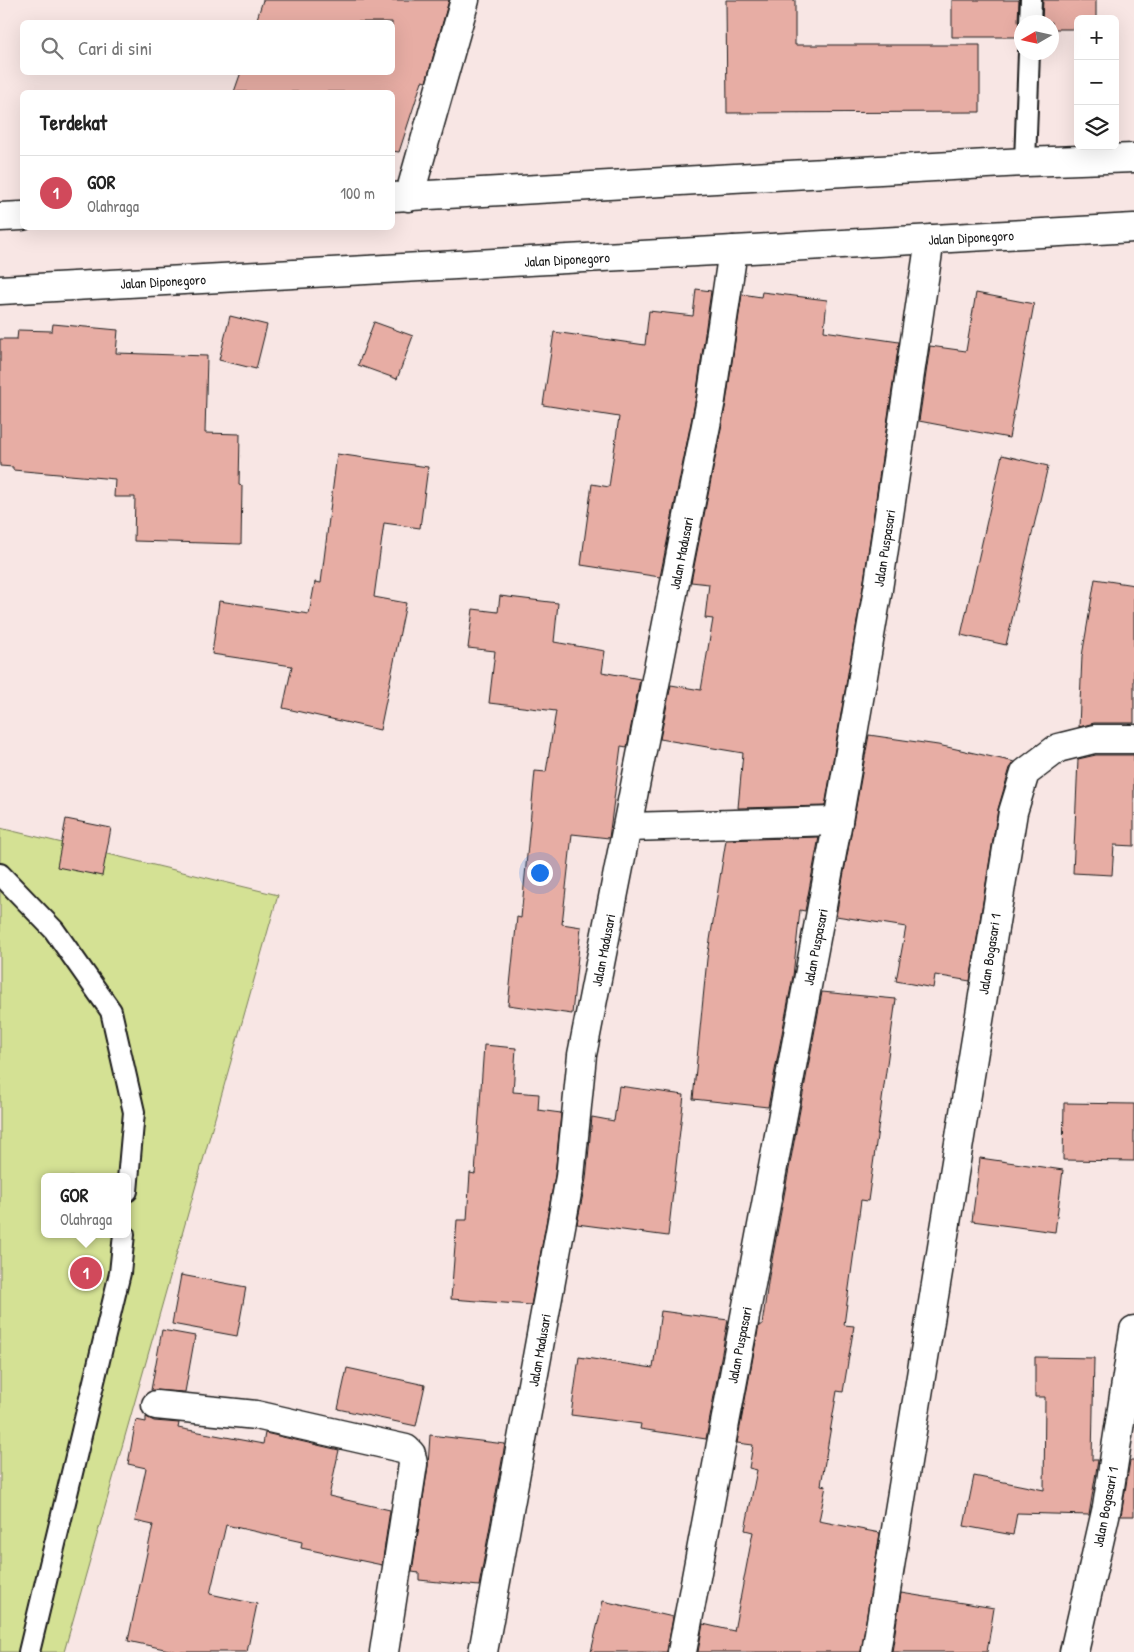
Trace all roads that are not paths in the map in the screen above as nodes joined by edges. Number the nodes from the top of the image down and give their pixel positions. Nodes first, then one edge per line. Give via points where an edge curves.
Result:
1 (465, 0) edge
2 (1031, 0) edge
3 (1030, 15) edge
4 (1029, 60) edge
5 (1134, 158) edge
6 (1025, 162) junction
7 (401, 197) edge
8 (20, 216) edge
9 (0, 217) edge
10 (1134, 228) edge
11 (930, 239) junction
12 (733, 250) junction
13 (0, 290) edge
14 (1134, 738) edge
15 (838, 821) junction
16 (628, 827) junction
17 (0, 874) edge
18 (129, 1173) edge
19 (124, 1238) edge
20 (1134, 1330) edge
21 (156, 1405) dead end
22 (29, 1652) edge
23 (384, 1652) edge
24 (483, 1652) edge
25 (682, 1652) edge
26 (876, 1652) edge
27 (1074, 1652) edge

1 - 7 street
2 - 3 lane
4 - 6 lane
5 - 6 street
6 - 7 street
8 - 9 street
10 - 11 street, Jalan Diponegoro
11 - 12 street, Jalan Diponegoro
11 - 15 street, Jalan Puspasari via 878,589
12 - 13 street, Jalan Diponegoro
12 - 16 street, Jalan Madusari via 711,400
14 - 26 street, Jalan Bogasari 1 via 1094,739 1058,748 1026,773 1012,812
15 - 16 street
15 - 25 street, Jalan Puspasari
16 - 24 street, Jalan Madusari via 582,1055 570,1178
17 - 18 lane via 54,930 111,1012 134,1112
19 - 22 lane via 120,1273
20 - 27 street, Jalan Bogasari 1 via 1107,1507
21 - 23 street via 256,1414 406,1449 411,1454 413,1464

